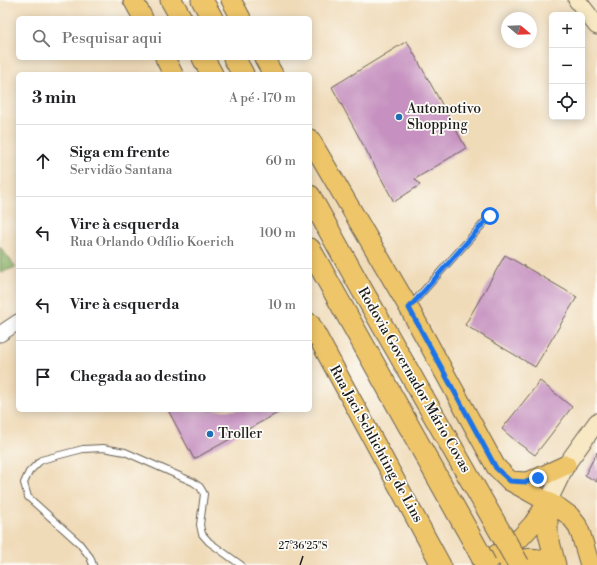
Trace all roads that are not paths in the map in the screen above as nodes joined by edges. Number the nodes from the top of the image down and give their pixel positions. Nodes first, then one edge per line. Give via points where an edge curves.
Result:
1 (133, 0) edge
2 (171, 0) edge
3 (202, 0) edge
4 (231, 0) edge
5 (576, 0) edge
6 (142, 16) edge
7 (180, 16) edge
8 (211, 16) edge
9 (241, 16) edge
10 (597, 26) edge
11 (166, 60) edge
12 (204, 60) edge
13 (235, 60) edge
14 (265, 60) edge
15 (173, 72) edge
16 (211, 72) edge
17 (242, 72) edge
18 (272, 72) edge
19 (312, 142) edge
20 (312, 200) edge
21 (490, 216) dead end
22 (312, 253) edge
23 (409, 308) junction
24 (16, 323) edge
25 (312, 328) edge
26 (0, 334) edge
27 (597, 422) edge
28 (566, 464) junction
29 (510, 481) junction
30 (548, 502) junction
31 (482, 560) edge
32 (438, 561) edge
33 (555, 564) edge
34 (93, 565) edge
35 (240, 565) edge
36 (509, 565) edge
37 (519, 565) edge
38 (590, 565) edge

1 - 6 main road
2 - 7 highway
3 - 8 highway
4 - 9 main road
5 - 10 main road
11 - 15 main road
12 - 16 highway
13 - 17 highway
14 - 18 main road
19 - 23 main road
20 - 37 highway, Rodovia Governador Mário Covas, bridge
21 - 23 lane
22 - 31 highway, Rodovia Governador Mário Covas
23 - 29 main road via 496,468
24 - 26 street
25 - 32 main road, Rua Jaci Schlichting de Lins
27 - 28 main road
28 - 29 main road via 526,482
28 - 30 main road
29 - 30 main road
30 - 31 main road via 521,537
30 - 33 main road via 548,534
30 - 38 main road via 570,516 577,525
33 - 36 main road via 527,558
34 - 35 lane via 79,543 28,497 24,483 29,472 42,460 83,449 103,448 125,452 200,487 204,494 200,525 202,534

